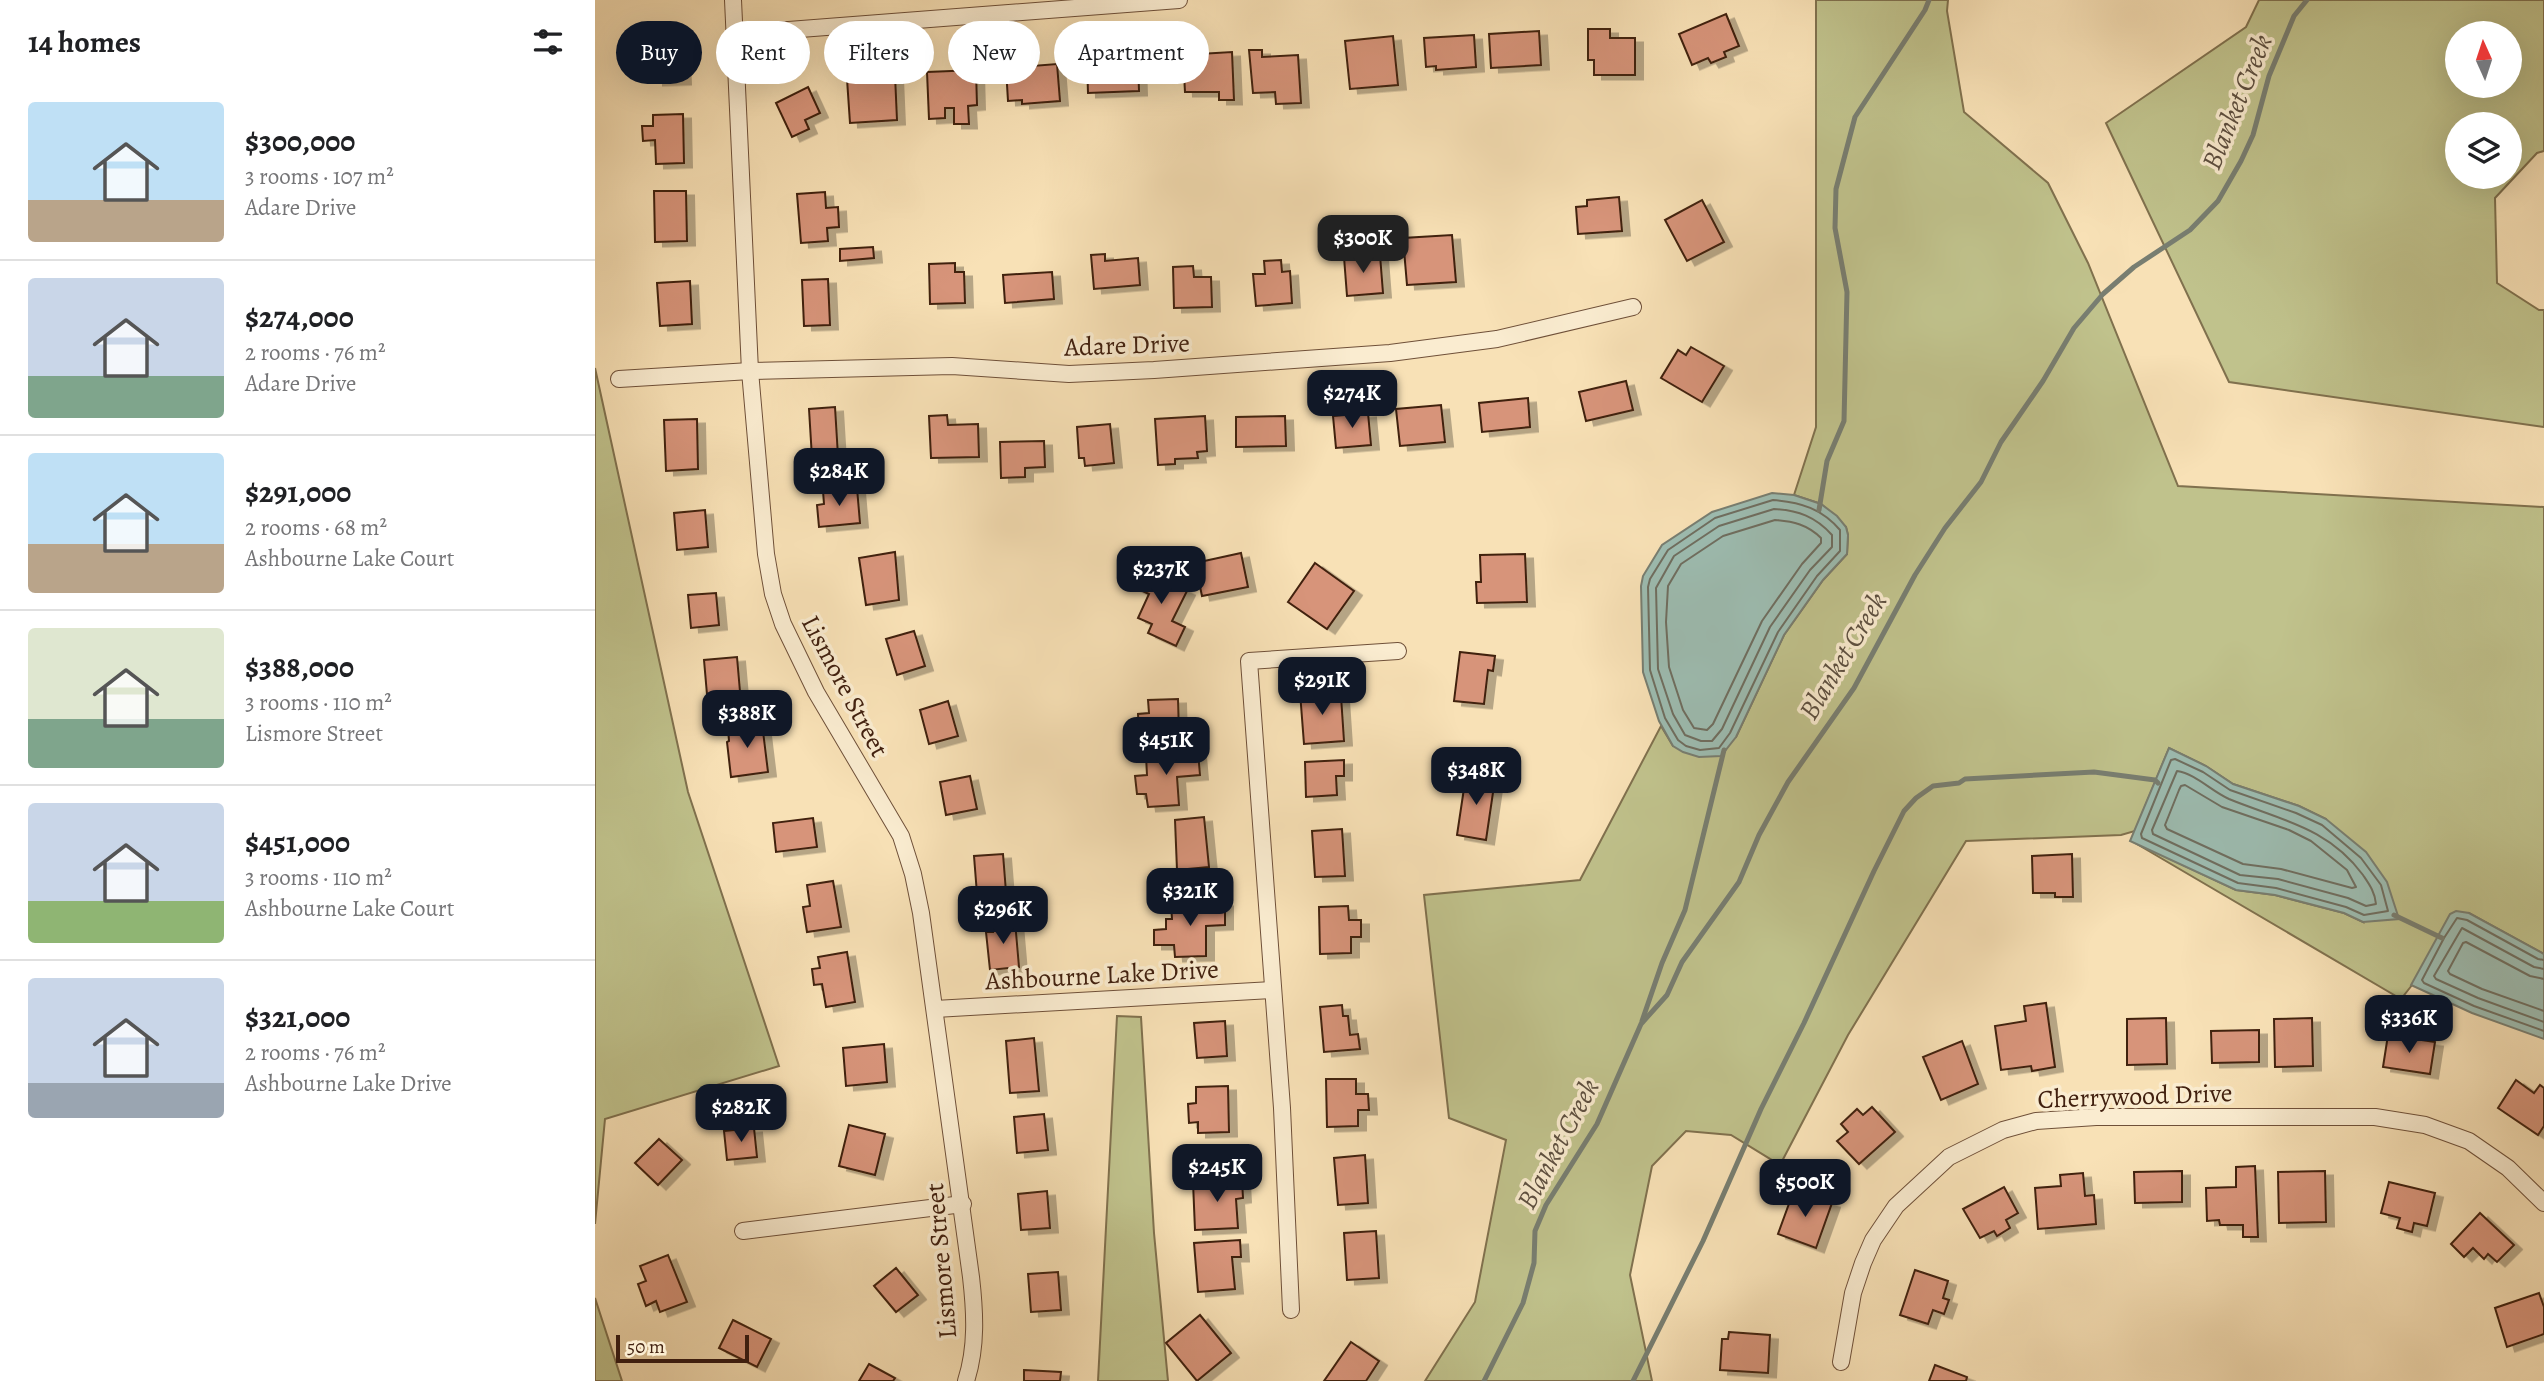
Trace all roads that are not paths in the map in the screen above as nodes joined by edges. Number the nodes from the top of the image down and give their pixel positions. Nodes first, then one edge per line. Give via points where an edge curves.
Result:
1 (733, 0) edge
2 (1179, 0) edge
3 (734, 21) edge
4 (810, 28) edge
5 (737, 84) edge
6 (1633, 307) dead end
7 (750, 371) junction
8 (619, 379) dead end
9 (1398, 651) dead end
10 (1273, 990) junction
11 (935, 1009) junction
12 (2544, 1203) edge
13 (963, 1204) junction
14 (743, 1231) dead end
15 (1291, 1310) dead end
16 (1841, 1362) dead end
17 (966, 1381) edge

1 - 3 street, Lismore Street
2 - 4 street
5 - 7 street, Lismore Street
6 - 7 street, Adare Drive via 1497,339 1390,353 1069,374 952,366
7 - 8 street, Adare Drive
7 - 11 street, Lismore Street via 773,594 816,692 901,836 921,913
9 - 10 street via 1249,661
10 - 11 street, Ashbourne Lake Drive
10 - 15 street
11 - 13 street, Lismore Street
12 - 16 street, Cherrywood Drive via 2508,1168 2469,1141 2425,1125 2375,1117 2036,1121 2003,1130 1949,1157 1896,1206 1863,1263
13 - 14 street
13 - 17 street, Lismore Street via 975,1322

